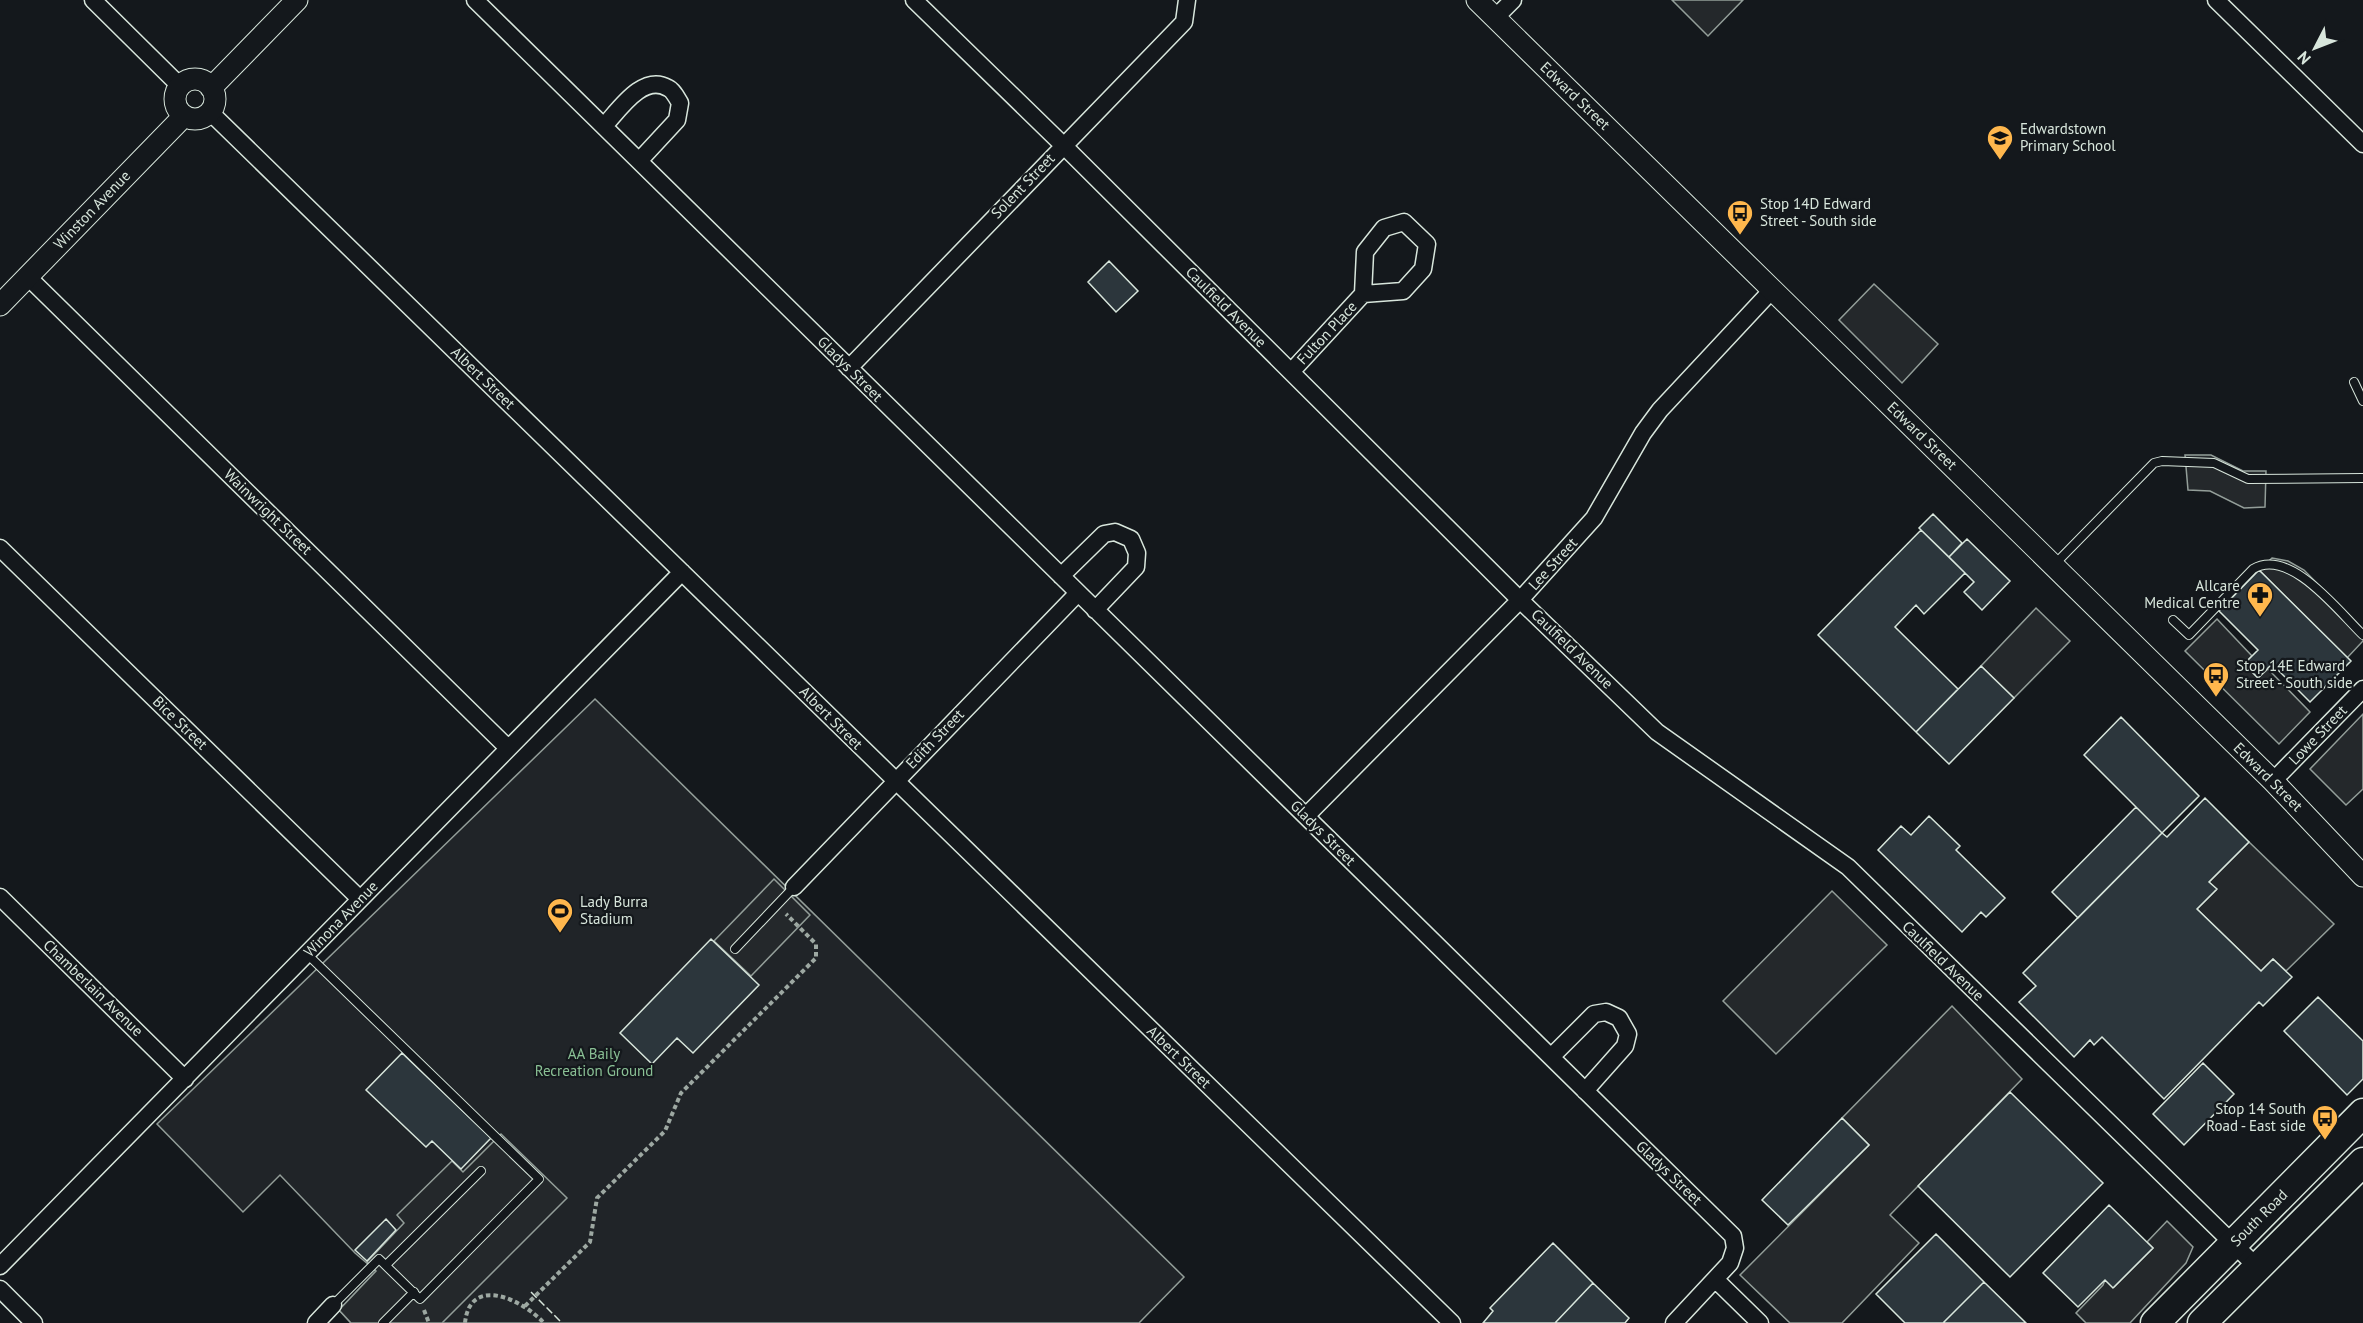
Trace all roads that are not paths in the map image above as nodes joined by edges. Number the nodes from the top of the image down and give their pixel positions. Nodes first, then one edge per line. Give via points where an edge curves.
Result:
1 (93, 0) edge
2 (297, 0) edge
3 (475, 0) edge
4 (914, 0) edge
5 (1187, 0) edge
6 (1477, 0) edge
7 (1513, 0) edge
8 (2216, 0) edge
9 (1496, 18) junction
10 (180, 86) junction
11 (211, 88) junction
12 (210, 112) junction
13 (184, 116) junction
14 (604, 126) junction
15 (2363, 144) edge
16 (1063, 145) junction
17 (639, 161) junction
18 (28, 277) junction
19 (1772, 290) junction
20 (1363, 294) junction
21 (1, 302) edge
22 (849, 368) junction
23 (1291, 372) junction
24 (2354, 382) dead end
25 (2363, 401) edge
26 (2363, 478) edge
27 (0, 548) edge
28 (2054, 565) junction
29 (682, 572) junction
30 (1061, 576) junction
31 (1078, 593) junction
32 (1520, 600) junction
33 (1095, 610) junction
34 (2173, 620) dead end
35 (2363, 635) edge
36 (2363, 689) edge
37 (508, 748) junction
38 (895, 781) junction
39 (2273, 781) junction
40 (1306, 816) junction
41 (2363, 876) edge
42 (794, 887) joint
43 (0, 897) edge
44 (360, 899) junction
45 (735, 949) dead end
46 (307, 954) junction
47 (1551, 1057) junction
48 (186, 1079) junction
49 (1585, 1091) junction
50 (2363, 1113) edge
51 (2363, 1162) edge
52 (481, 1172) dead end
53 (2233, 1244) junction
54 (386, 1265) junction
55 (0, 1266) edge
56 (2257, 1267) junction
57 (1716, 1280) junction
58 (0, 1289) edge
59 (414, 1292) junction
60 (333, 1305) joint
61 (34, 1323) edge
62 (316, 1323) edge
63 (383, 1323) edge
64 (1452, 1323) edge
65 (1674, 1323) edge
66 (1760, 1323) edge
67 (2155, 1323) edge
68 (2202, 1323) edge

1 - 10 street
2 - 11 street
3 - 14 street, Gladys Street
4 - 16 street, Caulfield Avenue
5 - 16 street, Solent Street via 1184,22
6 - 9 street, Edward Street
7 - 9 street
8 - 15 street
9 - 19 street, Edward Street
10 - 11 street via 194,79
10 - 13 street via 175,101
11 - 12 street via 214,101
12 - 13 street via 198,119
12 - 29 street, Albert Street
13 - 18 street, Winston Avenue
14 - 17 street, Gladys Street
14 - 17 street via 642,87 654,83 670,88 680,103 677,120
16 - 22 street, Solent Street
16 - 23 street, Caulfield Avenue
17 - 22 street, Gladys Street
18 - 21 street, Winston Avenue
18 - 37 street, Wainwright Street
19 - 28 street, Edward Street
19 - 32 street, Lee Street via 1660,410 1594,518
20 - 20 street, Fulton Place via 1403,291 1424,269 1426,244 1404,222 1384,228 1365,252
20 - 23 street, Fulton Place
22 - 30 street, Gladys Street
23 - 32 street, Caulfield Avenue
24 - 25 lane
26 - 28 lane via 2248,480 2214,463 2154,463
27 - 44 street, Bice Street
28 - 39 street, Edward Street
29 - 37 street, Winona Avenue
29 - 38 street, Albert Street
30 - 31 street, Gladys Street
30 - 33 street via 1104,534 1115,532 1131,539 1137,554 1136,567
31 - 33 street, Gladys Street
31 - 38 street, Edith Street
32 - 40 street, Lee Street
32 - 53 street, Caulfield Avenue via 1657,732 1848,867
33 - 40 street, Gladys Street
34 - 35 lane via 2189,635 2253,569 2273,563 2303,576
36 - 39 street, Lowe Street
37 - 44 street, Winona Avenue
38 - 42 street, Edith Street
38 - 64 street, Albert Street
39 - 41 street, Edward Street
40 - 47 street, Gladys Street
42 - 45 lane
43 - 48 street, Chamberlain Avenue
44 - 46 street, Winona Avenue
46 - 48 street, Winona Avenue
46 - 59 lane via 539,1179 420,1299
47 - 49 street, Gladys Street
47 - 49 street via 1594,1014 1606,1012 1619,1018 1628,1034 1625,1046
48 - 55 street, Winona Avenue
49 - 57 street, Gladys Street via 1733,1236 1735,1248 1730,1263
50 - 53 highway, South Road
51 - 56 highway
52 - 54 lane
53 - 56 street, Caulfield Avenue
53 - 67 highway, South Road
54 - 59 lane
54 - 60 lane via 379,1259
56 - 68 highway
57 - 65 street
57 - 66 street
58 - 61 street
59 - 63 lane
60 - 62 street

